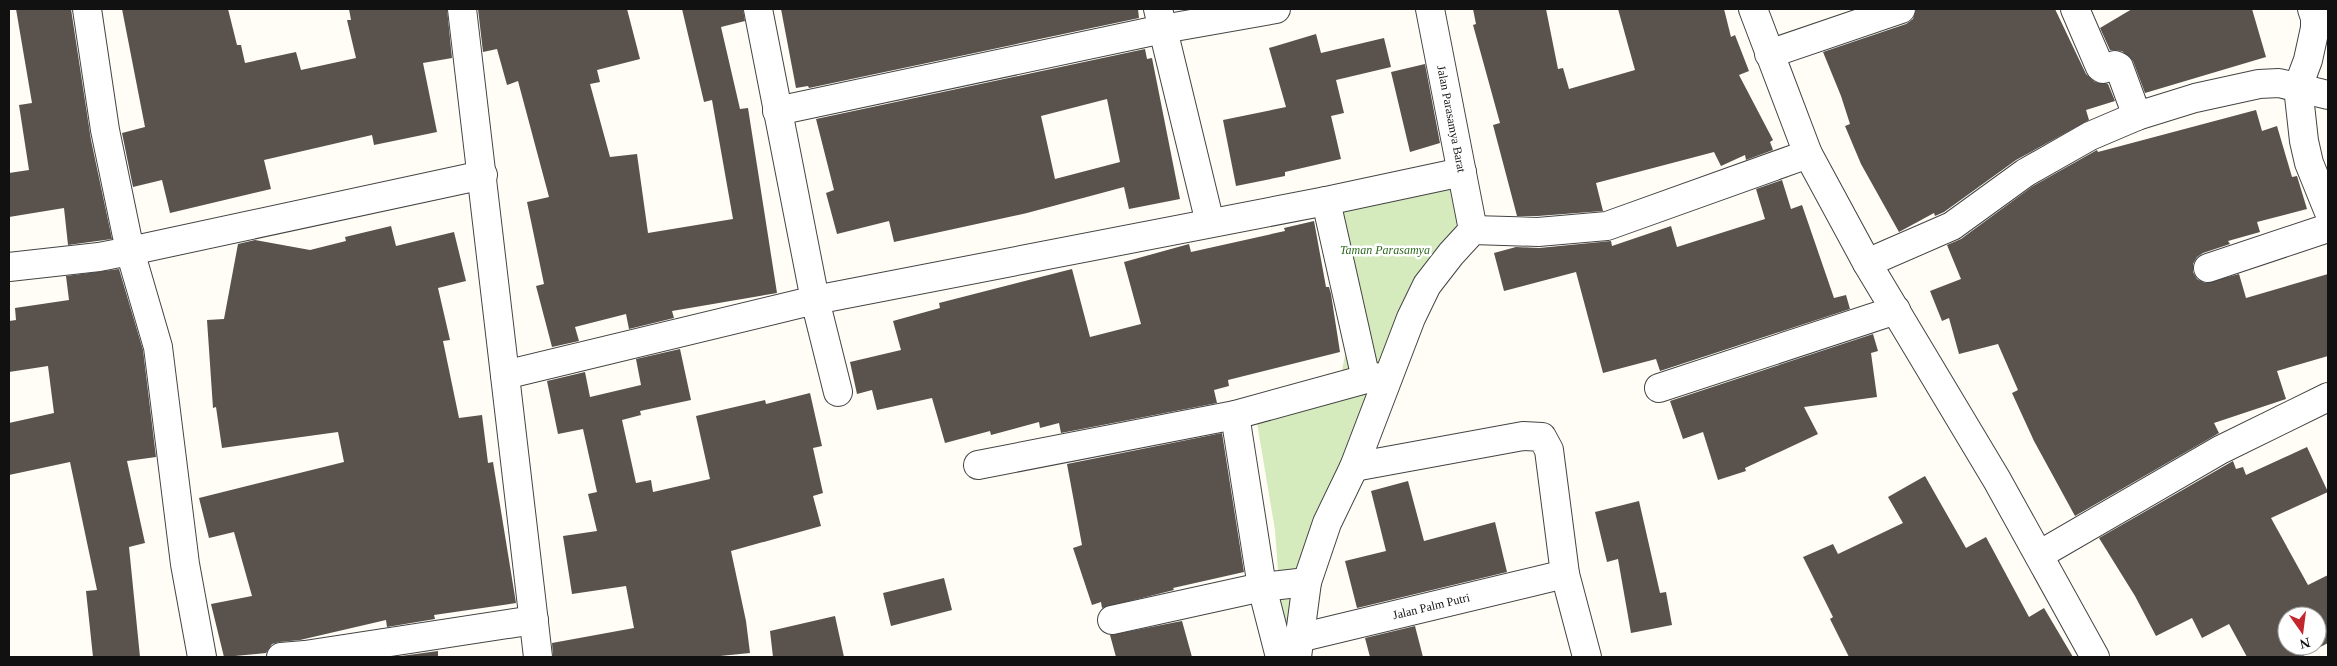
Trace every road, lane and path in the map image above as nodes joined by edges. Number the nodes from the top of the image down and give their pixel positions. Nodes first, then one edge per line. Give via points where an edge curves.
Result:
1 (87, 9) edge
2 (462, 9) edge
3 (758, 9) edge
4 (1276, 9) edge
5 (1430, 9) edge
6 (1752, 9) edge
7 (1901, 9) edge
8 (2076, 9) edge
9 (2312, 9) edge
10 (1160, 19) edge
11 (1769, 54) junction
12 (2298, 86) junction
13 (2328, 95) edge
14 (778, 111) junction
15 (2137, 116) junction
16 (1808, 154) junction
17 (1462, 172) junction
18 (483, 175) junction
19 (1326, 201) junction
20 (2328, 210) edge
21 (1210, 223) junction
22 (2328, 228) edge
23 (1473, 230) junction
24 (130, 251) junction
25 (1867, 263) junction
26 (9, 267) edge
27 (2208, 268) dead end
28 (815, 300) junction
29 (1896, 310) junction
30 (505, 375) junction
31 (1377, 378) junction
32 (1659, 388) dead end
33 (838, 392) dead end
34 (2328, 397) edge
35 (1235, 415) junction
36 (978, 465) dead end
37 (1354, 467) junction
38 (2039, 555) junction
39 (1565, 574) junction
40 (1307, 582) junction
41 (1262, 587) junction
42 (534, 620) junction
43 (1112, 620) dead end
44 (1298, 648) edge
45 (202, 657) edge
46 (280, 657) edge
47 (538, 657) edge
48 (1280, 657) edge
49 (1587, 657) edge
50 (2095, 657) edge

1 - 24 street via 105,130
2 - 18 street
3 - 14 street
4 - 10 street
5 - 17 street, Jalan Parasamya Barat
6 - 11 street
7 - 11 street
8 - 15 street via 2100,67 2119,67
9 - 12 street via 2315,28
10 - 14 street
10 - 21 street
11 - 16 street
12 - 13 street
12 - 15 street via 2279,82 2259,84 2195,98
12 - 20 street via 2309,163
14 - 28 street
15 - 25 street via 2090,136 2025,173 1952,226
16 - 23 street via 1608,226 1538,232
16 - 25 street
17 - 19 street
17 - 23 street, Jalan Parasamya Barat
18 - 24 street
18 - 30 street
19 - 21 street
19 - 31 street
21 - 28 street
22 - 27 street
23 - 31 street via 1427,285
24 - 26 street
24 - 45 street via 158,347 184,564
25 - 29 street
28 - 30 street
28 - 33 street
29 - 32 street
29 - 38 street
30 - 42 street
31 - 35 street
31 - 37 street
34 - 38 street via 2220,450
35 - 36 street
35 - 41 street
37 - 39 street via 1523,436 1542,437 1549,450
37 - 40 street via 1327,523
38 - 50 street
39 - 44 street, Jalan Palm Putri
39 - 49 street
40 - 41 street
40 - 44 street
41 - 43 street
41 - 48 street
42 - 46 street via 305,656
42 - 47 street

